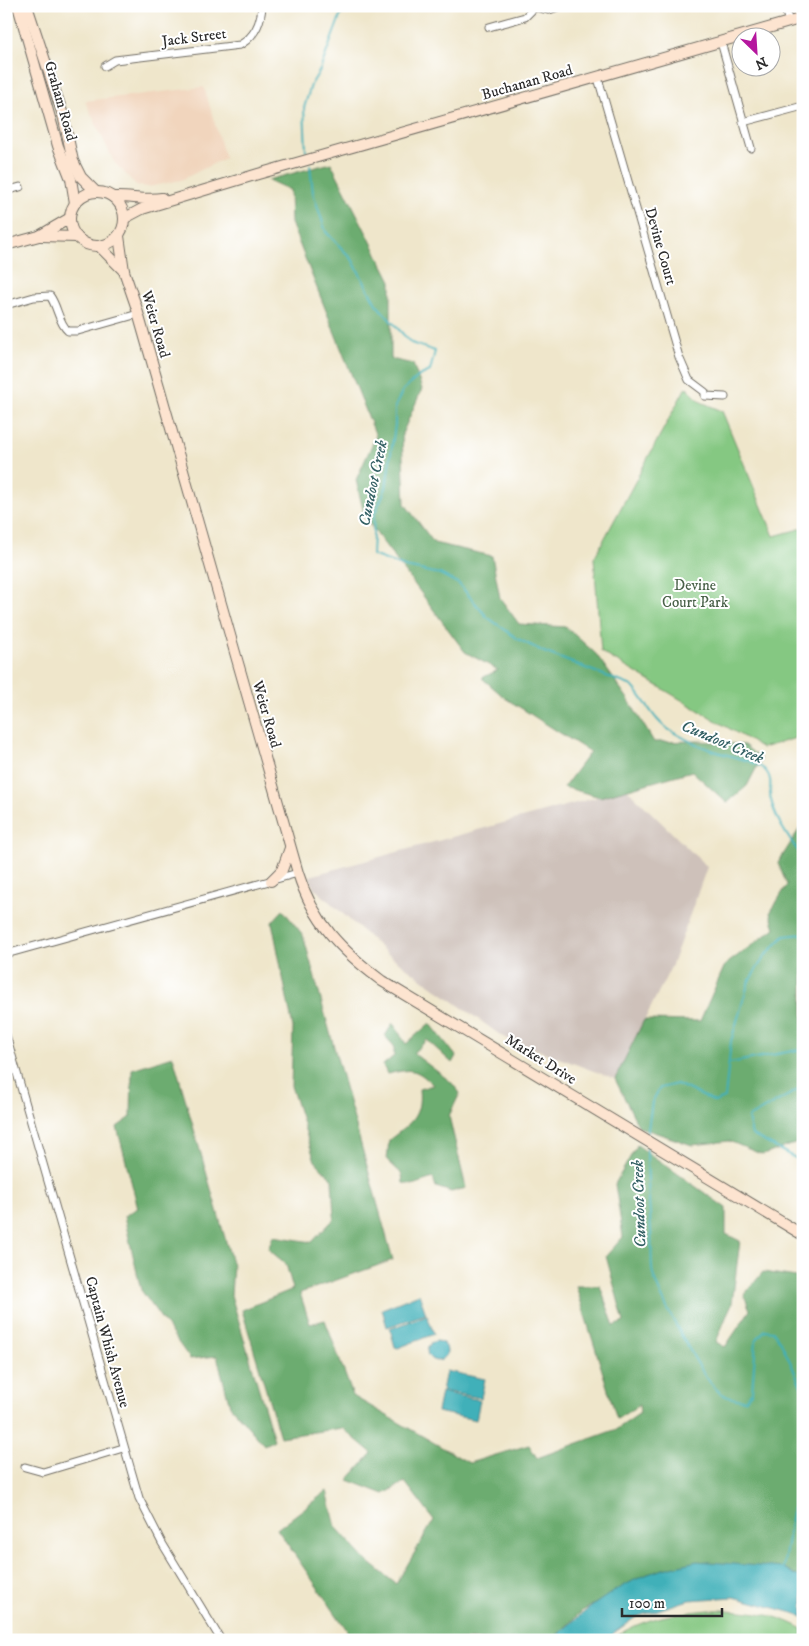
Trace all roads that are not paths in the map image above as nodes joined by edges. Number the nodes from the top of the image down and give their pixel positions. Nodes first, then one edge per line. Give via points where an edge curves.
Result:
1 (262, 6) edge
2 (561, 6) edge
3 (784, 6) edge
4 (25, 7) edge
5 (534, 7) edge
6 (803, 18) edge
7 (789, 22) junction
8 (489, 27) dead end
9 (721, 42) junction
10 (105, 66) dead end
11 (598, 78) junction
12 (803, 106) edge
13 (744, 122) junction
14 (751, 148) dead end
15 (258, 174) junction
16 (20, 187) dead end
17 (6, 191) edge
18 (96, 192) junction
19 (114, 198) junction
20 (76, 203) junction
21 (70, 218) junction
22 (125, 218) junction
23 (39, 236) junction
24 (119, 236) junction
25 (77, 237) junction
26 (6, 245) edge
27 (99, 246) junction
28 (124, 271) junction
29 (6, 305) edge
30 (138, 314) junction
31 (725, 397) dead end
32 (290, 846) junction
33 (298, 873) junction
34 (271, 880) junction
35 (6, 954) edge
36 (6, 1035) edge
37 (803, 1235) edge
38 (123, 1448) junction
39 (25, 1467) dead end
40 (221, 1640) edge

1 - 10 street, Jack Street via 251,38 240,45 115,60
2 - 5 street via 549,10
3 - 7 street
4 - 18 main road, Graham Road via 63,115 73,162 81,177
4 - 20 main road, Graham Road via 58,146
5 - 8 street via 525,16
6 - 7 main road, Buchanan Road
7 - 9 main road, Buchanan Road
9 - 11 main road, Buchanan Road
9 - 13 street
11 - 15 main road, Buchanan Road
11 - 31 street, Devine Court via 679,358 689,380 705,392 705,396
12 - 13 street
13 - 14 street
15 - 19 main road, Buchanan Road via 158,199
15 - 22 main road, Buchanan Road via 135,211
16 - 17 street
18 - 19 main road
18 - 20 main road
19 - 22 main road
20 - 21 main road
21 - 23 main road
21 - 25 main road
22 - 24 main road
23 - 25 main road
23 - 26 main road
24 - 27 main road
24 - 28 main road, Weier Road
25 - 27 main road via 83,243
27 - 28 main road, Weier Road
28 - 30 main road, Weier Road
29 - 30 street via 50,296 63,327 68,331
30 - 32 main road, Weier Road
32 - 33 main road, Weier Road
32 - 34 main road via 285,865
33 - 34 street
33 - 37 main road, Market Drive via 313,910 325,928 349,956 382,981
34 - 35 street
36 - 38 street, Captain Whish Avenue
38 - 39 street via 43,1472
38 - 40 street, Captain Whish Avenue via 139,1498 162,1543

